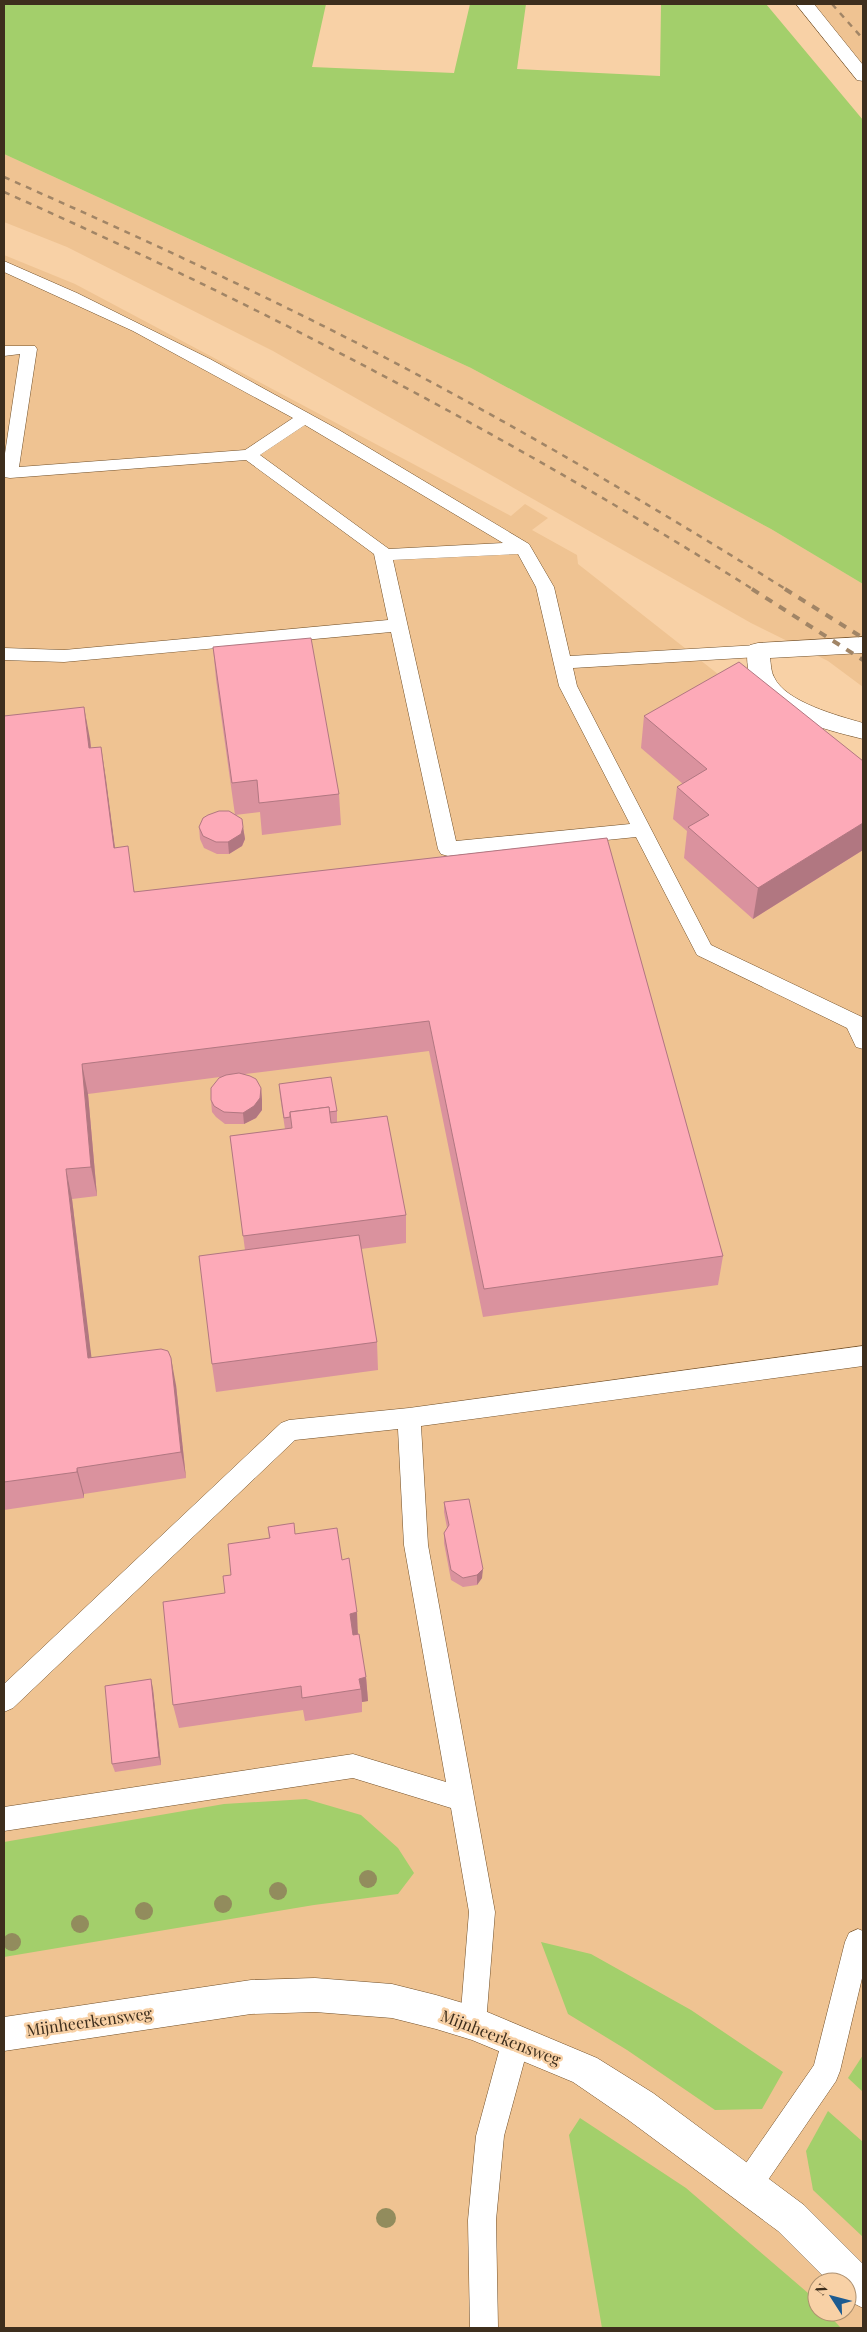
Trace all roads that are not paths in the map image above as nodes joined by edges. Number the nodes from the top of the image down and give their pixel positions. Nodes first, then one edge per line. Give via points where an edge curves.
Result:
1 (805, 4) edge
2 (863, 76) edge
3 (4, 266) edge
4 (4, 351) edge
5 (304, 418) junction
6 (249, 455) junction
7 (524, 548) junction
8 (382, 555) junction
9 (398, 624) junction
10 (863, 645) edge
11 (758, 651) junction
12 (4, 654) edge
13 (562, 663) junction
14 (863, 731) edge
15 (642, 830) junction
16 (863, 1041) edge
17 (863, 1356) edge
18 (409, 1418) junction
19 (4, 1700) edge
20 (462, 1800) junction
21 (4, 1819) edge
22 (858, 1942) dead end
23 (473, 2023) junction
24 (4, 2034) edge
25 (516, 2040) junction
26 (747, 2186) junction
27 (863, 2290) edge
28 (489, 2324) edge

1 - 2 street
3 - 5 lane via 79,298 215,366
4 - 6 lane via 29,349 10,473
5 - 6 lane
5 - 7 lane
6 - 8 lane via 382,551
7 - 8 lane
7 - 13 lane via 545,587
8 - 9 lane
9 - 12 lane via 64,656
9 - 15 lane via 448,849
10 - 11 street
11 - 13 lane
11 - 14 street via 765,684 779,697 821,718
13 - 15 lane via 568,686
15 - 16 lane via 704,950 855,1023
17 - 18 lane
18 - 19 lane via 289,1430
18 - 20 lane via 416,1545
20 - 21 lane via 353,1766
20 - 23 lane via 482,1912
22 - 26 lane via 826,2071
23 - 24 street, Mijnheerkensweg via 392,2000 306,1995 251,1997
23 - 25 street, Mijnheerkensweg
25 - 26 street, Mijnheerkensweg via 585,2070 640,2106
25 - 28 lane via 490,2136 482,2220
26 - 27 street, Mijnheerkensweg via 791,2218

